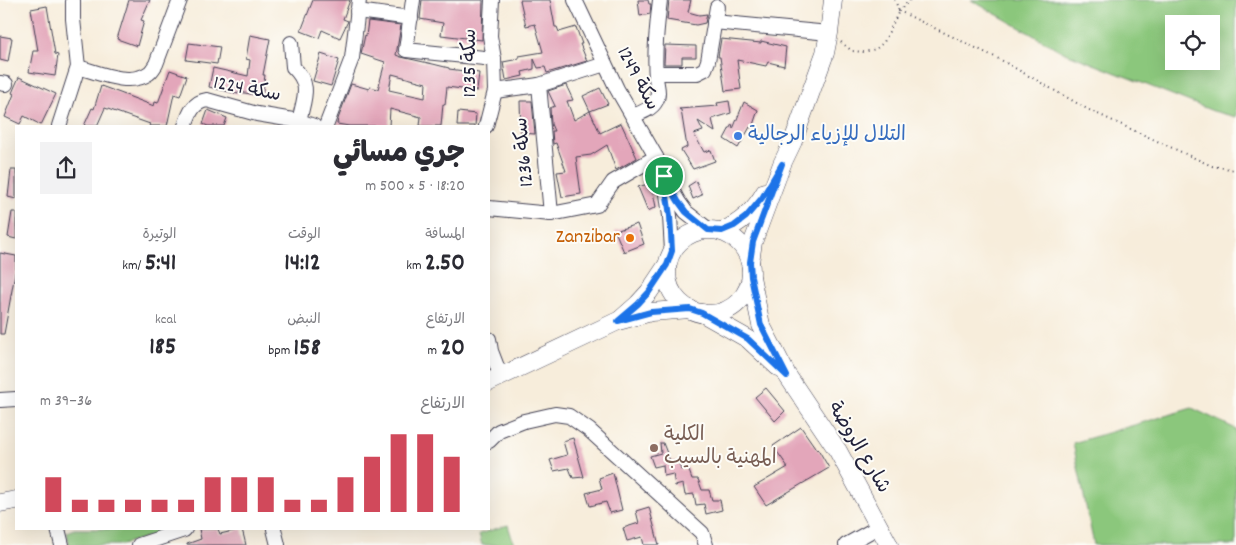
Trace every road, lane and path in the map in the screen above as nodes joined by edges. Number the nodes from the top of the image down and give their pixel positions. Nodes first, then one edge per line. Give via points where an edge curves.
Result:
1 (73, 0) edge
2 (180, 0) edge
3 (414, 0) edge
4 (492, 0) edge
5 (575, 0) edge
6 (660, 0) edge
7 (833, 0) edge
8 (895, 0) edge
9 (910, 0) edge
10 (358, 5) edge
11 (717, 7) dead end
12 (899, 11) junction
13 (411, 18) junction
14 (714, 22) junction
15 (829, 33) junction
16 (290, 43) dead end
17 (494, 59) junction
18 (605, 64) junction
19 (78, 67) junction
20 (656, 73) junction
21 (539, 86) junction
22 (494, 91) junction
23 (633, 116) junction
24 (299, 121) junction
25 (59, 125) edge
26 (185, 125) edge
27 (311, 125) edge
28 (326, 125) edge
29 (486, 125) edge
30 (656, 157) junction
31 (782, 164) junction
32 (1236, 170) edge
33 (664, 176) junction
34 (490, 208) edge
35 (550, 214) junction
36 (715, 230) junction
37 (670, 258) junction
38 (751, 270) junction
39 (696, 311) junction
40 (618, 321) junction
41 (490, 345) edge
42 (787, 376) junction
43 (495, 380) edge
44 (15, 399) edge
45 (0, 400) edge
46 (490, 440) edge
47 (15, 500) edge
48 (0, 503) edge
49 (880, 526) junction
50 (58, 530) edge
51 (184, 530) edge
52 (274, 530) edge
53 (62, 545) edge
54 (139, 545) edge
55 (278, 545) edge
56 (706, 545) edge
57 (846, 545) edge
58 (889, 545) edge

1 - 19 street
2 - 19 street via 150,72 141,77 123,79
3 - 13 street
4 - 17 street, سكة 1235 via 490,36
5 - 18 street, سكة 1249
6 - 20 street
7 - 15 main road, شارع الروضة
8 - 12 path
9 - 12 path
10 - 13 street
10 - 28 street via 352,58
11 - 14 street
12 - 15 path via 884,42 876,49 852,51
12 - 32 path via 999,59 1089,110 1212,166
13 - 17 street via 406,50
14 - 15 street
14 - 20 street via 704,69 697,73
15 - 31 main road, شارع الروضة via 825,53
16 - 24 street via 293,67 304,80 306,88
17 - 22 street, سكة 1235
18 - 21 street, سكة 1236
18 - 23 street, سكة 1249
19 - 25 street
20 - 23 street via 656,101 650,108
21 - 22 street, سكة 1236
21 - 35 street, سكة 1236
22 - 29 street, سكة 1235
23 - 30 street, سكة 1249
24 - 26 street, سكة 1224 via 207,100 193,108
24 - 27 street, سكة 1224
30 - 33 street, سكة 1249
30 - 35 street via 613,182 596,205
31 - 36 main road, شارع الروضة via 762,198 746,217 734,226
31 - 38 main road, شارع الروضة via 753,242
33 - 36 street, سكة 1249 via 686,212
33 - 37 street, سكة 1249 via 670,216
34 - 35 street
36 - 37 main road via 694,232 681,240
36 - 38 main road via 735,238 745,249
37 - 39 main road via 667,278 671,290 679,301
37 - 40 main road via 649,292
38 - 39 main road via 747,291 728,310 715,314
38 - 42 main road, شارع الروضة via 761,325
39 - 40 main road via 651,312
39 - 42 main road, شارع الروضة via 748,339
40 - 43 main road
41 - 43 street
42 - 49 main road, شارع الروضة via 838,451
44 - 45 street
46 - 56 street via 499,431 524,421 555,414 569,416 589,430 702,533
47 - 48 main road
49 - 57 street
49 - 58 main road, شارع الروضة
50 - 53 street
51 - 54 street
52 - 55 street

